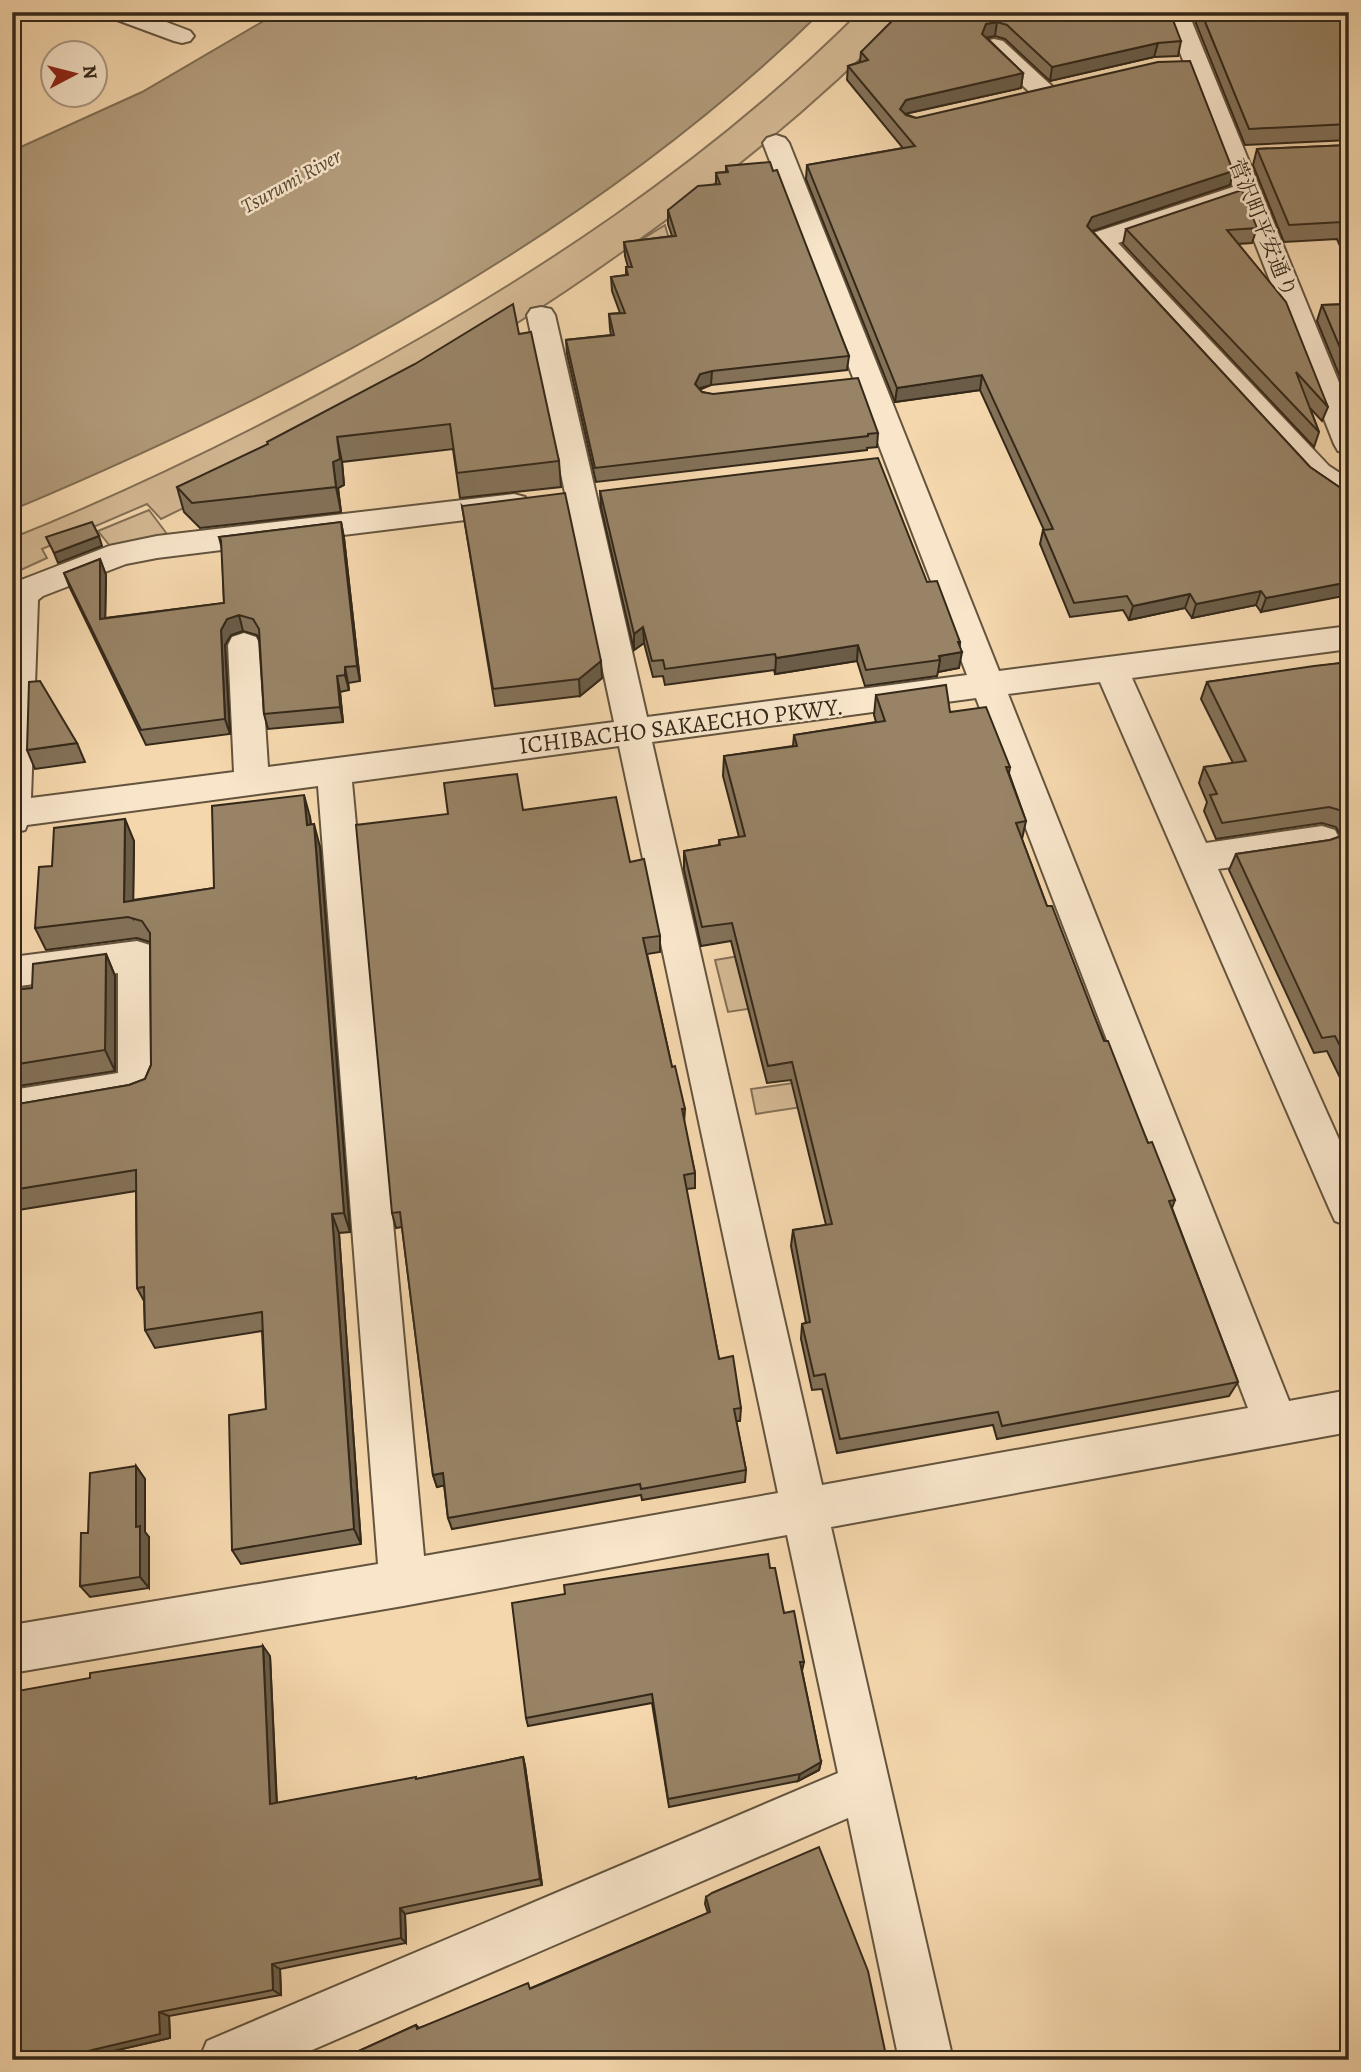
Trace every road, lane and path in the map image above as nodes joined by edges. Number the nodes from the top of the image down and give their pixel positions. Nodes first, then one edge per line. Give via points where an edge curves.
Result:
1 (117, 12) edge
2 (1176, 12) edge
3 (182, 36) dead end
4 (994, 46) edge
5 (1018, 98) edge
6 (776, 143) dead end
7 (1264, 155) edge
8 (1234, 156) junction
9 (1248, 190) junction
10 (541, 315) dead end
11 (1349, 444) edge
12 (1349, 494) edge
13 (569, 497) junction
14 (1349, 637) edge
15 (244, 645) dead end
16 (1111, 668) junction
17 (988, 685) junction
18 (632, 732) junction
19 (334, 772) junction
20 (253, 782) junction
21 (12, 814) edge
22 (12, 820) edge
23 (1322, 840) edge
24 (1195, 859) junction
25 (12, 972) edge
26 (12, 1107) edge
27 (1349, 1208) edge
28 (1349, 1412) edge
29 (1276, 1424) junction
30 (803, 1510) junction
31 (403, 1583) junction
32 (12, 1649) edge
33 (865, 1786) junction
34 (226, 2060) edge
35 (926, 2060) edge

1 - 3 street
2 - 8 street, 菅沢町平安通り via 1186,65
4 - 5 street via 1057,90
6 - 17 street via 886,461
7 - 8 street
8 - 9 street, 菅沢町平安通り
9 - 11 street, 菅沢町平安通り
9 - 12 street via 1100,240 1318,473
10 - 13 street
13 - 18 street
13 - 21 street via 157,547 120,554 32,587 22,596
14 - 16 street, ICHIBACHO SAKAECHO PKWY.
15 - 20 street
16 - 17 street, ICHIBACHO SAKAECHO PKWY.
16 - 24 street
17 - 18 street, ICHIBACHO SAKAECHO PKWY.
17 - 29 street
18 - 19 street, ICHIBACHO SAKAECHO PKWY.
18 - 30 street
19 - 20 street, ICHIBACHO SAKAECHO PKWY.
19 - 31 street
20 - 21 street, ICHIBACHO SAKAECHO PKWY.
21 - 22 street
23 - 24 street
24 - 27 street
25 - 26 street via 137,956 138,1086
28 - 29 street
29 - 30 street
30 - 31 street
30 - 33 street
31 - 32 street
33 - 34 street
33 - 35 street

